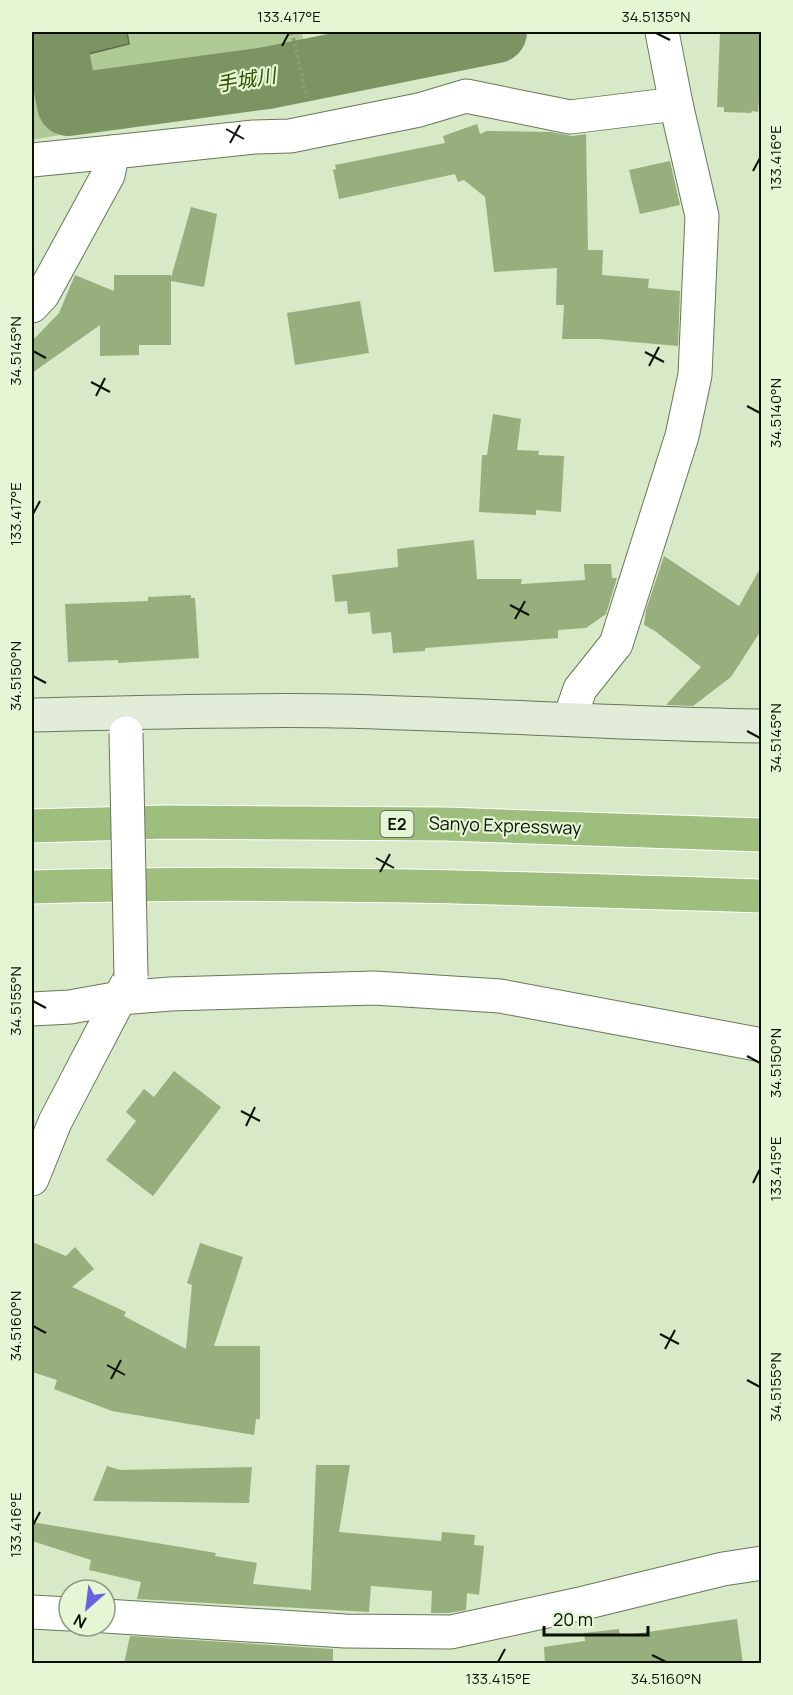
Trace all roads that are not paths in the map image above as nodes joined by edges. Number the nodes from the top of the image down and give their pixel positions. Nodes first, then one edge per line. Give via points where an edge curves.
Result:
1 (662, 32) edge
2 (675, 104) junction
3 (113, 152) junction
4 (32, 160) edge
5 (32, 306) edge
6 (32, 715) edge
7 (570, 718) junction
8 (126, 723) junction
9 (762, 726) edge
10 (32, 826) edge
11 (762, 834) edge
12 (32, 887) edge
13 (762, 896) edge
14 (125, 987) junction
15 (32, 1009) edge
16 (762, 1045) edge
17 (32, 1179) edge
18 (762, 1563) edge
19 (32, 1612) edge
20 (57, 1613) edge
21 (117, 1617) edge

1 - 2 street
2 - 3 street via 570,117 466,96 419,110 290,136
2 - 7 street via 702,216 695,375 682,436 616,644 580,689
3 - 4 street
3 - 5 street via 108,176 43,294
6 - 8 street
7 - 8 street via 333,711
7 - 9 street
8 - 14 street, bridge
10 - 11 highway, Sanyo Expressway / E2 via 167,822 422,824
12 - 13 highway via 168,883
14 - 15 street via 70,1007
14 - 16 street via 374,988 500,996
14 - 17 street via 55,1122
18 - 21 street via 451,1632 345,1631
19 - 20 street

